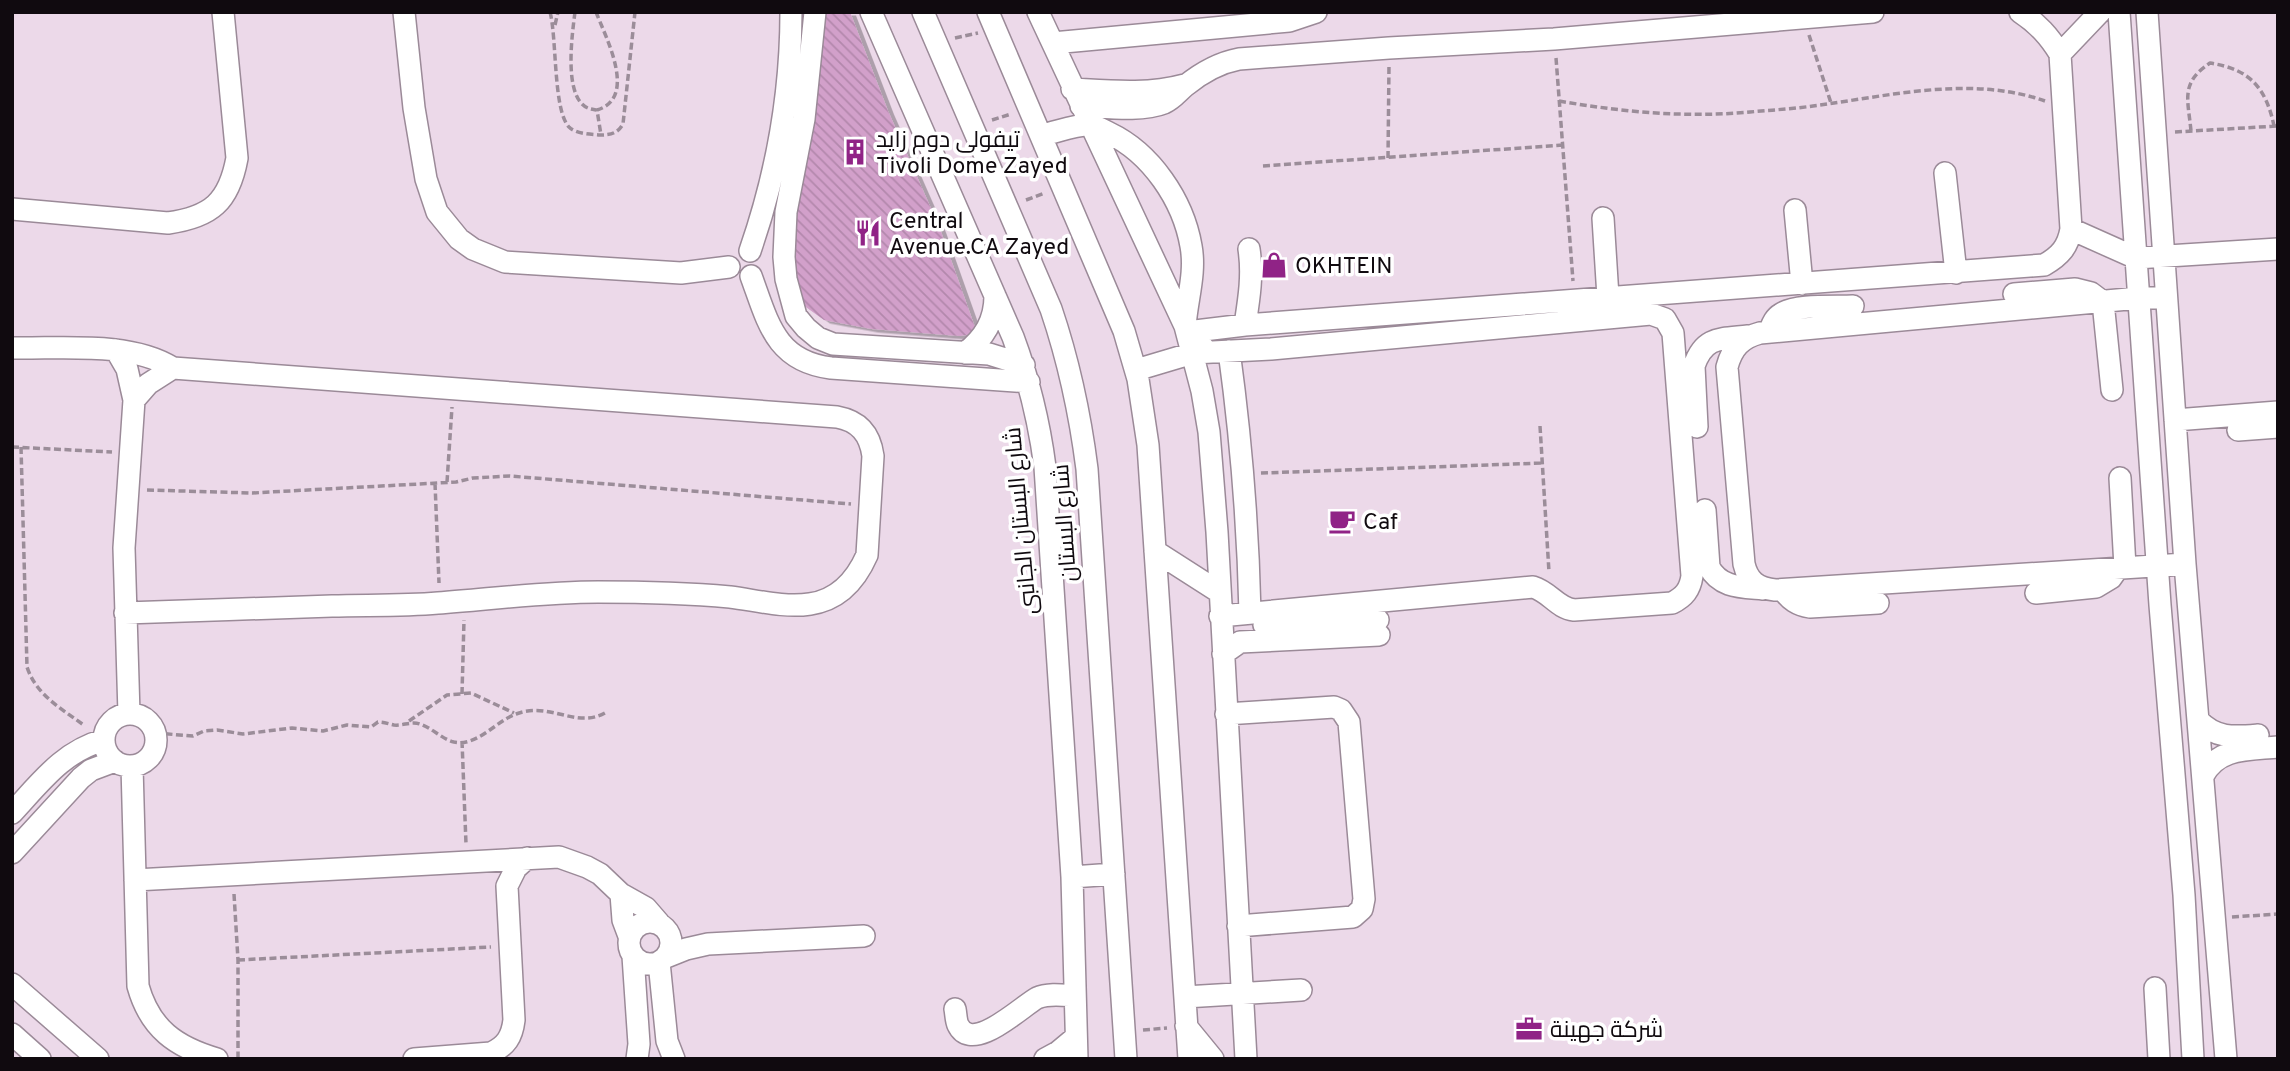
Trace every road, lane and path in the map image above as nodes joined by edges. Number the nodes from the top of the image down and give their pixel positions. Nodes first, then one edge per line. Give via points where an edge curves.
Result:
1 (223, 12) edge
2 (404, 12) edge
3 (550, 12) edge
4 (558, 12) edge
5 (575, 12) edge
6 (596, 12) edge
7 (635, 12) edge
8 (791, 12) edge
9 (815, 12) edge
10 (871, 12) edge
11 (923, 12) edge
12 (1038, 12) edge
13 (1315, 12) edge
14 (1873, 12) edge
15 (2021, 12) edge
16 (2100, 12) edge
17 (2119, 12) edge
18 (2147, 12) edge
19 (1804, 17) junction
20 (992, 21) edge
21 (554, 27) junction
22 (1554, 39) junction
23 (936, 41) junction
24 (1053, 43) junction
25 (1389, 48) junction
26 (2060, 54) junction
27 (1559, 100) junction
28 (1831, 103) junction
29 (1082, 107) junction
30 (2063, 107) junction
31 (1030, 108) junction
32 (597, 110) junction
33 (2276, 126) edge
34 (973, 127) junction
35 (2191, 131) junction
36 (2155, 133) junction
37 (601, 135) junction
38 (1042, 135) junction
39 (1563, 145) junction
40 (1388, 158) junction
41 (1264, 166) dead end
42 (1945, 173) dead end
43 (1063, 185) junction
44 (1008, 208) junction
45 (12, 209) edge
46 (1796, 210) dead end
47 (1603, 218) dead end
48 (2071, 229) junction
49 (1249, 249) dead end
50 (2278, 249) edge
51 (750, 251) junction
52 (2164, 255) junction
53 (2137, 258) junction
54 (729, 267) junction
55 (1956, 273) junction
56 (751, 276) junction
57 (1802, 284) junction
58 (2014, 294) dead end
59 (995, 295) junction
60 (1608, 297) junction
61 (2139, 298) junction
62 (2166, 298) junction
63 (1575, 301) junction
64 (2103, 302) junction
65 (1853, 306) dead end
66 (1245, 325) junction
67 (1322, 326) dead end
68 (1186, 329) junction
69 (1769, 332) junction
70 (1748, 336) junction
71 (12, 348) edge
72 (116, 350) junction
73 (1229, 351) junction
74 (965, 353) junction
75 (1193, 353) junction
76 (173, 368) junction
77 (1136, 370) junction
78 (1026, 373) junction
79 (454, 387) junction
80 (2112, 390) dead end
81 (134, 400) junction
82 (2278, 412) edge
83 (1539, 426) dead end
84 (1698, 427) dead end
85 (2176, 427) junction
86 (2278, 427) edge
87 (12, 447) edge
88 (21, 447) junction
89 (130, 453) junction
90 (1542, 463) junction
91 (1286, 472) dead end
92 (2120, 478) dead end
93 (447, 482) junction
94 (435, 483) junction
95 (127, 488) junction
96 (870, 506) junction
97 (1705, 510) dead end
98 (1155, 551) junction
99 (2185, 564) junction
100 (2157, 565) junction
101 (2121, 567) junction
102 (1773, 589) junction
103 (1219, 592) junction
104 (2036, 593) dead end
105 (1550, 595) junction
106 (464, 600) junction
107 (439, 603) junction
108 (1878, 603) dead end
109 (2188, 604) junction
110 (2160, 605) junction
111 (125, 613) junction
112 (1251, 613) junction
113 (1220, 616) junction
114 (1223, 654) junction
115 (462, 694) junction
116 (605, 713) dead end
117 (129, 714) junction
118 (515, 714) junction
119 (1226, 714) junction
120 (2198, 720) junction
121 (407, 723) junction
122 (155, 733) junction
123 (2278, 733) edge
124 (104, 740) junction
125 (463, 741) junction
126 (2278, 747) edge
127 (124, 764) junction
128 (2203, 776) junction
129 (12, 813) edge
130 (12, 853) edge
131 (527, 858) junction
132 (473, 861) junction
133 (1114, 874) junction
134 (233, 875) junction
135 (1072, 877) junction
136 (135, 880) junction
137 (507, 886) junction
138 (2214, 892) junction
139 (621, 894) junction
140 (2183, 895) junction
141 (2278, 914) edge
142 (2216, 918) junction
143 (661, 924) junction
144 (1238, 926) junction
145 (864, 936) dead end
146 (708, 944) junction
147 (631, 946) junction
148 (509, 947) junction
149 (237, 960) junction
150 (662, 960) junction
151 (12, 984) edge
152 (2155, 988) dead end
153 (1301, 990) dead end
154 (1242, 993) junction
155 (1074, 996) junction
156 (1185, 997) junction
157 (955, 1009) dead end
158 (1186, 1026) junction
159 (1125, 1031) junction
160 (12, 1034) edge
161 (1076, 1037) junction
162 (2193, 1055) edge
163 (2159, 1057) edge
164 (40, 1059) edge
165 (98, 1059) edge
166 (217, 1059) edge
167 (238, 1059) edge
168 (414, 1059) edge
169 (637, 1059) edge
170 (674, 1059) edge
171 (1045, 1059) edge
172 (1077, 1059) edge
173 (1126, 1059) edge
174 (1189, 1059) edge
175 (1213, 1059) edge
176 (1246, 1059) edge
177 (2226, 1059) edge

1 - 45 street via 237,159 233,180 222,199 207,212 168,223
2 - 54 street via 426,179 437,212 459,239 505,262 673,273
3 - 21 path
4 - 21 path
5 - 32 path via 573,84 580,103
6 - 32 path via 617,77 613,100
7 - 37 path via 623,124 612,135
8 - 51 street via 780,144
9 - 74 street via 807,95 784,235 786,279 796,316 818,338 833,344
10 - 59 street, شارع البستان الجانبى
11 - 23 street, شارع البستان
12 - 24 street
13 - 24 street via 1289,21
14 - 19 street
15 - 26 street via 2049,36
16 - 26 street
17 - 53 street
18 - 36 street
19 - 22 street
19 - 28 path
20 - 23 path
20 - 31 street
21 - 37 path via 565,121 576,131
22 - 25 street
22 - 27 path
23 - 34 street, شارع البستان
24 - 29 street
25 - 29 street via 1224,62 1186,85
25 - 40 path
26 - 30 street
27 - 28 path via 1647,113 1692,114
27 - 39 path
28 - 30 path via 1991,89 2027,94
29 - 38 street
29 - 68 street
29 - 68 street via 1149,162 1184,217 1192,248
30 - 48 street
31 - 34 path
31 - 38 street
32 - 37 path
33 - 35 path
33 - 35 path via 2260,88 2245,74 2210,63 2196,72 2188,86
34 - 44 street, شارع البستان
35 - 36 path
36 - 52 street
38 - 43 street
39 - 40 path
39 - 63 path
40 - 41 path
42 - 55 street
43 - 44 path
43 - 77 street
44 - 133 street, شارع البستان via 1062,340 1082,426
46 - 57 street
47 - 60 street
48 - 53 street
48 - 55 street via 2063,251 2044,265
49 - 66 street via 1252,267
50 - 52 street
51 - 54 street via 736,250
51 - 56 street via 757,261
52 - 53 street
52 - 62 street
53 - 61 street
54 - 56 street via 737,277
55 - 57 street
56 - 78 street via 773,334 786,350 817,366
57 - 60 street
58 - 64 street via 2075,289
59 - 74 street via 985,334
59 - 78 street, شارع البستان الجانبى
60 - 63 street
61 - 62 street
61 - 64 street
61 - 100 street
62 - 85 street
63 - 66 street
64 - 69 street
64 - 80 street
65 - 69 street via 1790,310 1780,314
66 - 68 street
67 - 75 street via 1235,336
68 - 75 street
69 - 70 street
70 - 84 street via 1712,340 1697,357
70 - 102 street via 1730,355 1727,367 1744,564 1754,584
71 - 72 street
72 - 76 street via 140,353
72 - 81 street via 127,369
73 - 75 street
73 - 105 street via 1651,314 1665,319 1673,333 1692,576 1689,587 1672,603 1574,610 1562,607
73 - 112 street via 1243,474
74 - 78 street via 1001,356
75 - 77 street
75 - 103 street via 1209,432
76 - 79 street
76 - 81 street
77 - 98 street via 1146,424
78 - 135 street, شارع البستان الجانبى via 1045,467
79 - 93 path
79 - 96 street via 846,419 863,429 872,446
81 - 89 street
82 - 85 street
83 - 90 path
85 - 86 street
85 - 99 street
87 - 88 path
88 - 89 path
88 - 124 path via 27,667 47,698
89 - 95 street
90 - 91 path
90 - 105 path
92 - 101 street
93 - 94 path
93 - 96 path via 510,476
94 - 95 path via 252,493
94 - 107 path
95 - 111 street
96 - 106 street via 867,555 860,569 839,593 809,604 595,592
97 - 102 street via 1713,575 1730,586
98 - 103 street
98 - 156 street
99 - 100 street
99 - 109 street
100 - 101 street
100 - 110 street
101 - 102 street
101 - 104 street via 2096,587
102 - 108 street via 1810,607
103 - 113 street
105 - 112 street via 1533,587
106 - 107 street
106 - 115 path
107 - 111 street
109 - 110 street
109 - 120 street
110 - 140 street
111 - 117 street
112 - 113 street
113 - 114 street
113 - 114 street via 1248,626 1378,627 1240,642
114 - 119 street
115 - 118 path via 471,693
115 - 121 path via 447,695
116 - 118 path via 587,719 549,711
117 - 122 street via 142,717
117 - 124 street via 111,722
118 - 125 path via 471,741
119 - 144 street
119 - 144 street via 1334,707 1345,715 1364,899 1362,909 1353,917
120 - 123 street via 2211,732 2228,737
120 - 128 street
121 - 122 path via 378,722 371,727 347,725 323,731
121 - 125 path via 419,723
122 - 127 street via 153,752 144,762
124 - 127 street via 109,755
124 - 129 street via 67,756
125 - 132 path
126 - 128 street via 2227,753
127 - 130 street via 91,770
127 - 136 street
128 - 138 street
131 - 132 street
131 - 137 street
131 - 139 street via 573,861 600,874
132 - 134 street
132 - 137 street via 497,874
133 - 135 street
133 - 159 street, شارع البستان
134 - 136 street
134 - 149 path
135 - 155 street, شارع البستان الجانبى
136 - 166 street via 142,1001 171,1038
137 - 148 street
138 - 140 street
138 - 142 street
139 - 143 street via 639,902
139 - 147 street
140 - 162 street
141 - 142 path
142 - 177 street
143 - 146 street
143 - 147 street via 645,922 633,930
143 - 150 street via 671,941
144 - 154 street
145 - 146 street
146 - 150 street
147 - 150 street via 645,964
147 - 169 street
148 - 149 path
148 - 168 street via 514,1020 508,1041 491,1053
149 - 167 path
150 - 170 street via 667,1041
151 - 165 street
152 - 163 street
153 - 154 street
154 - 156 street
154 - 176 street
155 - 157 street via 1039,997 980,1034 962,1030
155 - 161 street, شارع البستان الجانبى
156 - 158 street
158 - 159 path
158 - 174 street
158 - 175 street
159 - 173 street, شارع البستان
160 - 164 street
161 - 171 street
161 - 172 street, شارع البستان الجانبى
162 - 163 street

